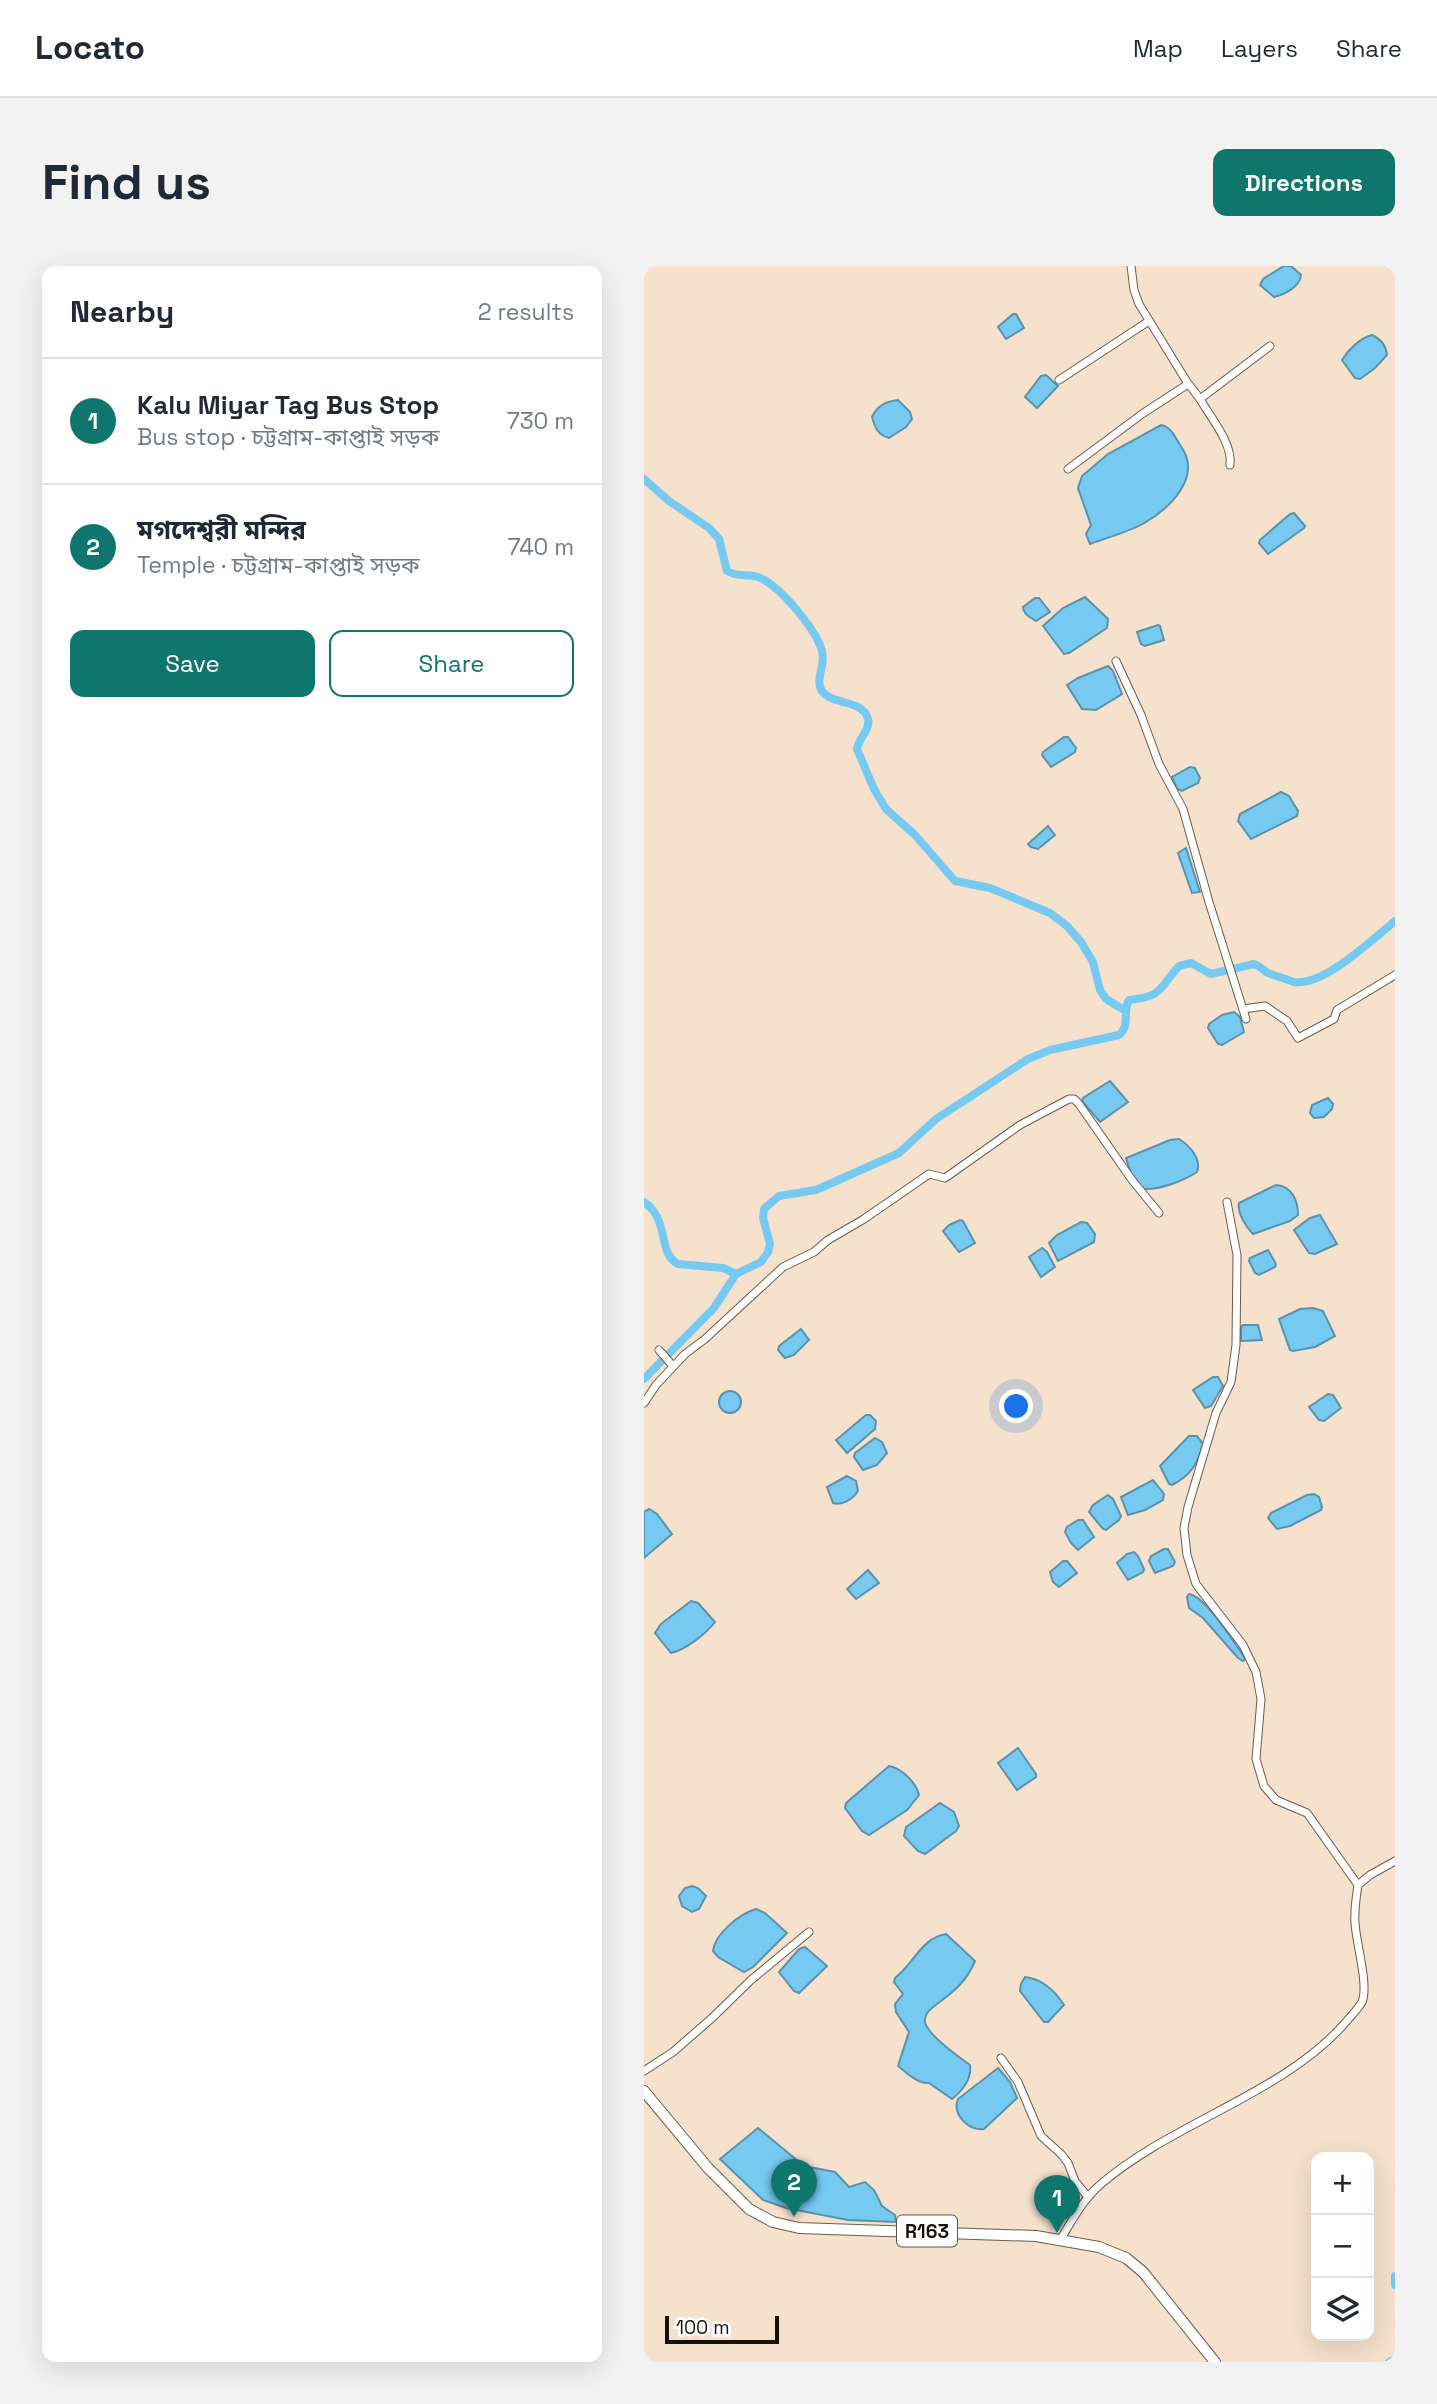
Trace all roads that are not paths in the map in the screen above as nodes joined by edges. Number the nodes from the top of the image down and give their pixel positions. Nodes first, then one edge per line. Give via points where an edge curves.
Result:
1 (1131, 266) edge
2 (1149, 321) junction
3 (1270, 346) dead end
4 (1059, 380) dead end
5 (1188, 384) junction
6 (1200, 399) junction
7 (1230, 465) dead end
8 (1068, 469) dead end
9 (1116, 661) dead end
10 (1395, 975) edge
11 (1243, 1009) junction
12 (1246, 1019) dead end
13 (1227, 1202) dead end
14 (1158, 1213) dead end
15 (659, 1350) dead end
16 (673, 1366) junction
17 (644, 1403) edge
18 (1395, 1861) edge
19 (1358, 1885) junction
20 (809, 1932) dead end
21 (1001, 2058) dead end
22 (644, 2071) edge
23 (644, 2091) edge
24 (1088, 2197) junction
25 (1060, 2240) junction
26 (1215, 2362) edge

1 - 2 street via 1133,290
2 - 4 street
2 - 5 street
3 - 6 street
5 - 6 street
5 - 8 street
6 - 7 street via 1226,444
9 - 11 street via 1158,764 1183,809
10 - 11 street via 1337,1010 1334,1019 1298,1038 1287,1021 1265,1006
11 - 12 street
13 - 19 street via 1237,1255 1236,1345 1231,1382 1216,1413 1188,1507 1184,1528 1187,1555 1196,1584 1243,1646 1256,1672 1261,1699 1256,1759 1264,1786 1276,1800 1307,1813
14 - 16 street via 1079,1104 1069,1099 1020,1125 945,1178 929,1174 814,1252 783,1267
15 - 16 street
16 - 17 street
18 - 19 street
19 - 24 street via 1355,1921 1364,1995 1338,2031 1275,2079 1112,2175
20 - 22 street via 673,2052
21 - 24 street via 1018,2082 1041,2136 1068,2163
23 - 25 main road, R163 via 708,2168 749,2209 773,2222 799,2228
24 - 25 street
25 - 26 main road, R163 via 1125,2258 1143,2272

